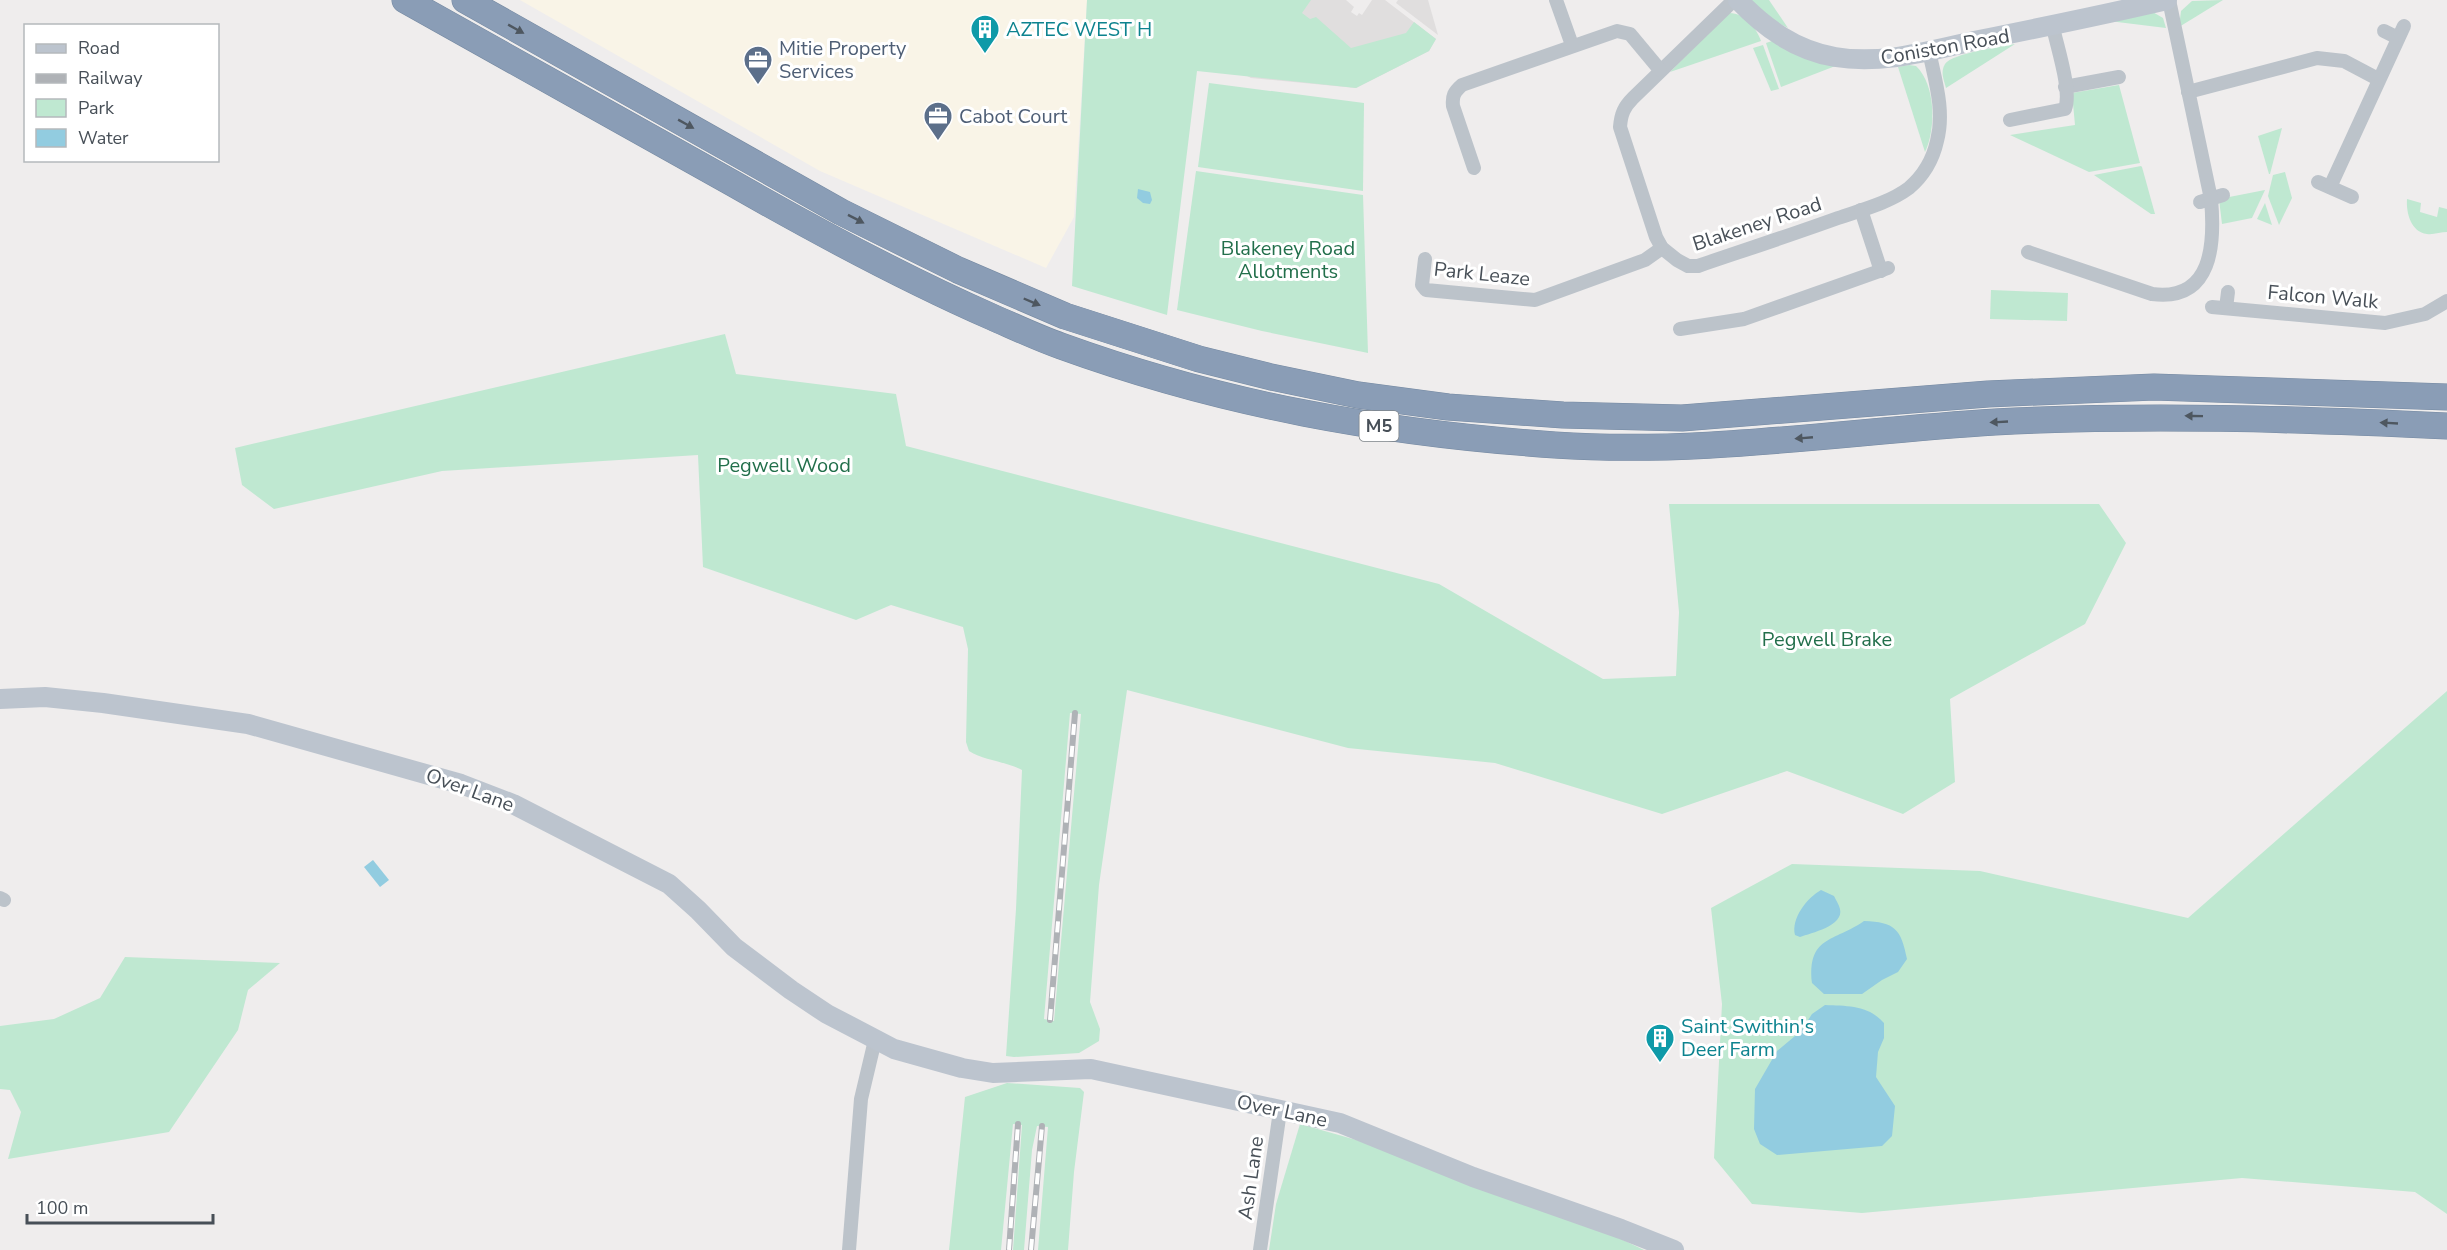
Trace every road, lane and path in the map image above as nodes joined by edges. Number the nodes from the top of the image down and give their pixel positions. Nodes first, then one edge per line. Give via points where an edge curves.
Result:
1 (405, 0) edge
2 (465, 0) edge
3 (1556, 0) edge
4 (1736, 0) edge
5 (2168, 0) edge
6 (2053, 27) junction
7 (2384, 30) dead end
8 (1572, 45) junction
9 (1929, 51) junction
10 (1660, 70) junction
11 (2119, 77) dead end
12 (2378, 79) junction
13 (2065, 87) junction
14 (2188, 92) junction
15 (2010, 120) dead end
16 (1474, 168) dead end
17 (2352, 197) dead end
18 (1861, 210) junction
19 (1662, 248) junction
20 (2028, 252) dead end
21 (1425, 259) dead end
22 (2228, 292) dead end
23 (2447, 301) edge
24 (2212, 307) dead end
25 (2226, 308) junction
26 (1687, 332) dead end
27 (2447, 396) edge
28 (2447, 426) edge
29 (0, 699) edge
30 (875, 1040) junction
31 (1280, 1111) junction
32 (849, 1250) edge
33 (1260, 1250) edge
34 (1674, 1250) edge

28 -> 1 highway, M5 via 2164,416 1995,422 1683,446 1562,445 1434,434 1265,407 1191,388 1058,345 944,296 826,236
2 -> 27 highway, M5 via 841,212 958,270 1065,316 1198,359 1358,395 1471,409 1682,418 1977,395 2154,387
3 - 8 street
4 - 9 street, Coniston Road via 1779,35 1833,57 1872,60
4 - 10 street
5 - 6 street, Coniston Road
5 - 14 street
6 - 9 street, Coniston Road
6 - 13 street
7 - 12 street via 2401,32
8 - 10 street via 1623,31 1630,34
8 - 16 street via 1462,85 1455,91 1453,106
9 - 18 street, Blakeney Road via 1941,116 1937,143 1927,167 1911,187
10 - 19 street via 1625,106 1620,127
11 - 13 street
12 - 14 street via 2344,61 2317,58
12 - 17 street via 2324,184
13 - 15 street via 2065,109
14 - 20 street via 2214,227 2210,257 2193,284 2167,296 2152,294 2039,264
18 - 19 street, Blakeney Road via 1698,266 1688,266
18 - 26 street via 1885,269 1744,319
19 - 21 street, Park Leaze via 1646,260 1530,300 1426,290 1422,285
22 - 25 street
23 - 25 street, Falcon Walk via 2425,314 2385,322
24 - 25 street, Falcon Walk
29 - 30 street, Over Lane via 103,703 248,724 461,784 513,804 669,884 744,954 826,1014
30 - 31 street, Over Lane via 962,1068 993,1073 1091,1069
30 - 32 street via 861,1099
31 - 33 street, Ash Lane
31 - 34 street, Over Lane via 1340,1123 1473,1178

